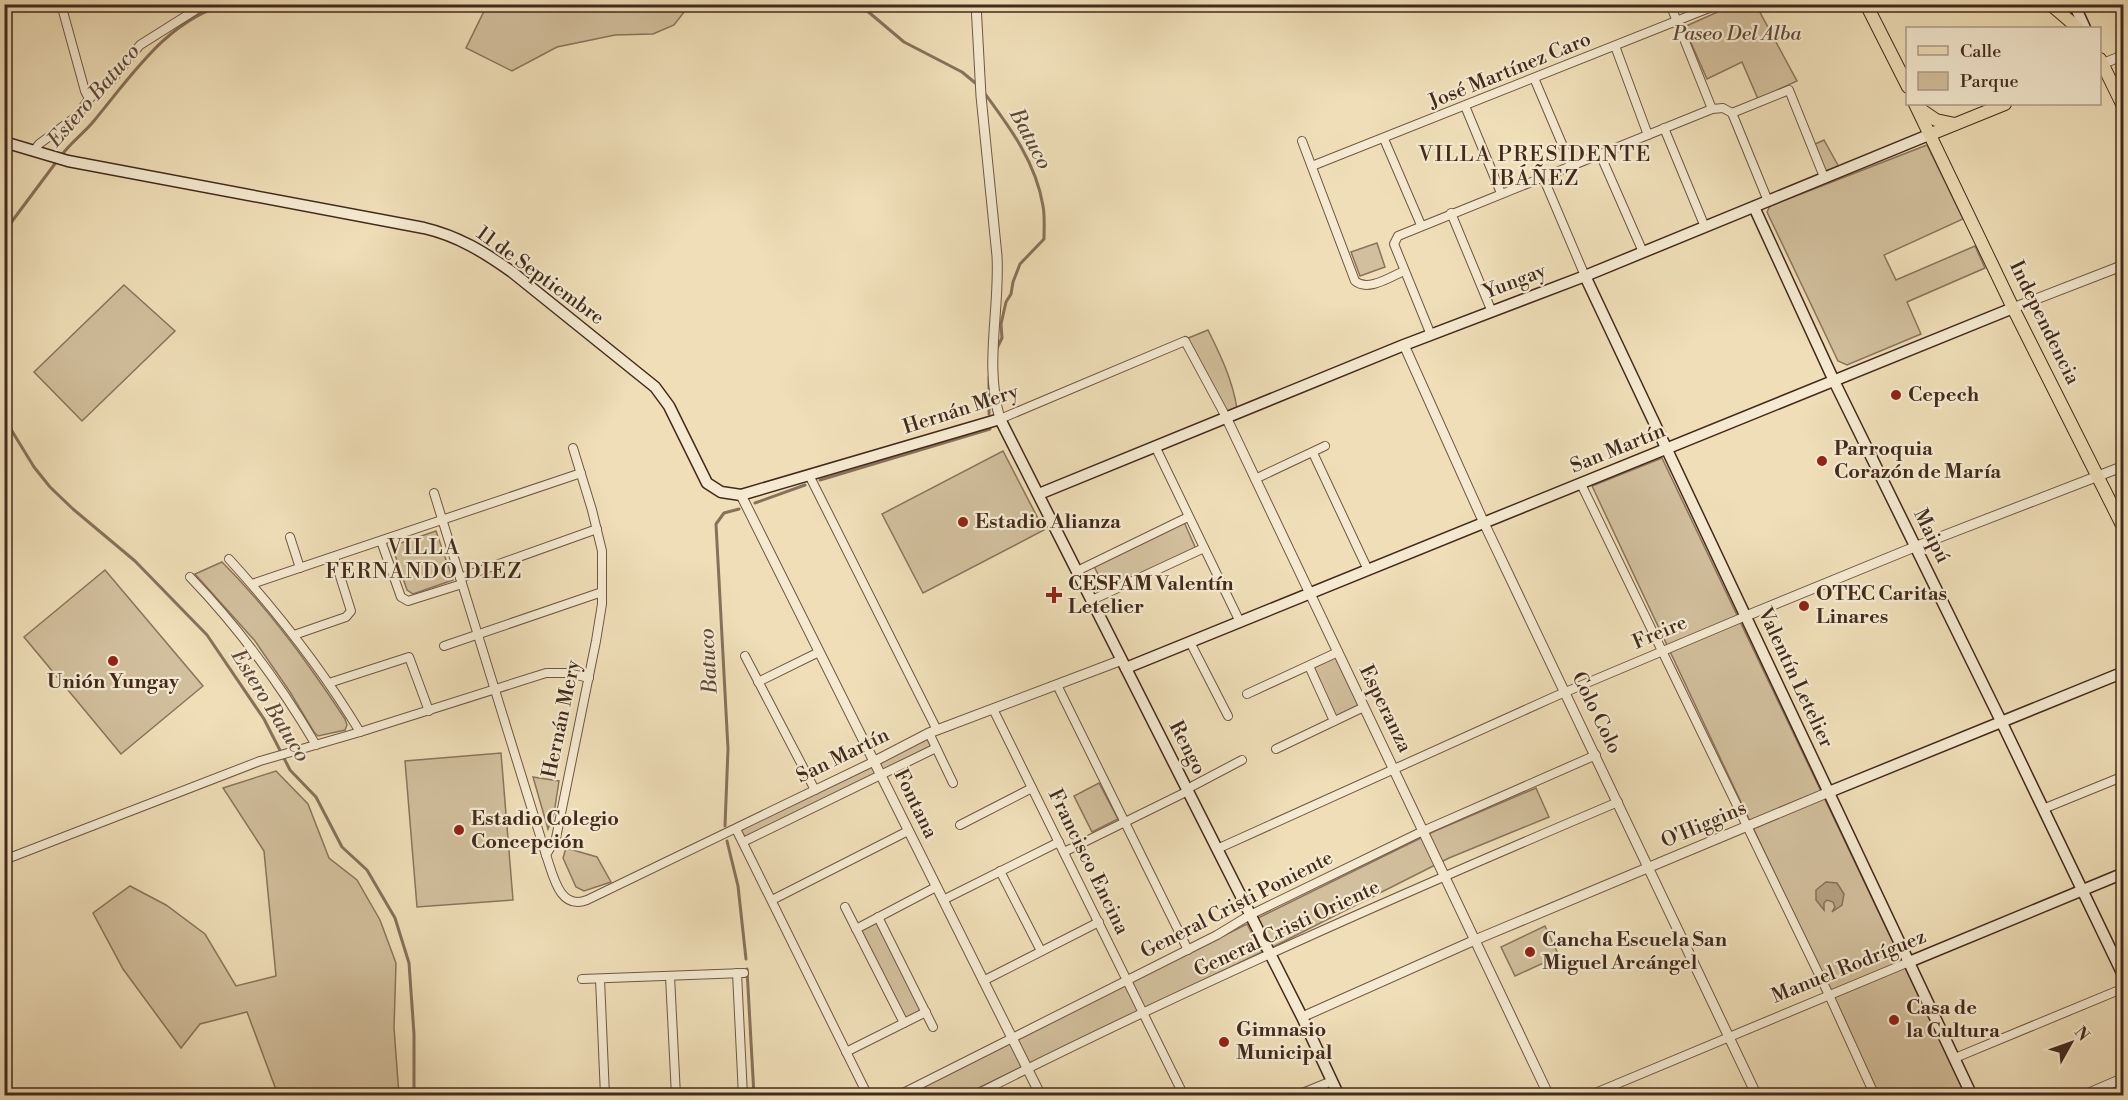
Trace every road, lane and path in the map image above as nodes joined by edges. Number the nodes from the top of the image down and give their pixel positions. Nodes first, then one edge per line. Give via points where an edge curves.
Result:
1 (61, 4) edge
2 (205, 4) edge
3 (976, 4) edge
4 (1670, 4) edge
5 (1719, 4) edge
6 (1866, 4) edge
7 (2050, 4) edge
8 (2074, 4) edge
9 (1676, 21) junction
10 (2073, 25) edge
11 (2085, 27) edge
12 (1615, 46) junction
13 (2124, 55) edge
14 (2101, 62) edge
15 (2101, 64) edge
16 (1534, 78) junction
17 (1906, 83) edge
18 (89, 99) junction
19 (1916, 105) edge
20 (2002, 105) edge
21 (1465, 106) junction
22 (2124, 108) edge
23 (1712, 109) junction
24 (1732, 114) junction
25 (1955, 124) junction
26 (1664, 128) junction
27 (1931, 134) junction
28 (1648, 135) junction
29 (1384, 139) junction
30 (1302, 141) dead end
31 (4, 142) edge
32 (36, 152) junction
33 (1600, 154) junction
34 (1570, 165) junction
35 (1312, 166) junction
36 (1543, 177) junction
37 (1824, 177) junction
38 (1501, 194) junction
39 (1768, 201) junction
40 (1754, 207) junction
41 (1451, 213) junction
42 (1421, 225) junction
43 (1705, 227) junction
44 (1643, 252) junction
45 (2120, 266) edge
46 (1404, 271) junction
47 (1585, 276) junction
48 (2124, 280) edge
49 (2013, 308) junction
50 (1492, 312) junction
51 (1431, 335) junction
52 (1185, 340) joint
53 (1404, 345) junction
54 (1834, 381) junction
55 (1226, 417) junction
56 (1000, 419) junction
57 (1155, 446) junction
58 (1325, 446) dead end
59 (573, 448) dead end
60 (1668, 448) junction
61 (1313, 453) junction
62 (2124, 466) edge
63 (581, 472) junction
64 (809, 475) junction
65 (2098, 476) junction
66 (1255, 478) junction
67 (1581, 484) junction
68 (434, 493) dead end
69 (1039, 494) junction
70 (741, 495) junction
71 (1188, 517) junction
72 (442, 520) junction
73 (1484, 523) junction
74 (2124, 529) edge
75 (597, 530) junction
76 (290, 537) dead end
77 (381, 541) junction
78 (1917, 546) junction
79 (1203, 548) junction
80 (333, 557) junction
81 (229, 559) dead end
82 (300, 568) junction
83 (1368, 570) junction
84 (1077, 571) junction
85 (190, 577) dead end
86 (461, 581) junction
87 (252, 584) junction
88 (602, 592) junction
89 (1310, 594) junction
90 (1092, 600) junction
91 (1746, 616) junction
92 (1240, 622) junction
93 (478, 634) junction
94 (294, 635) junction
95 (1190, 642) junction
96 (444, 646) dead end
97 (819, 652) junction
98 (1338, 652) junction
99 (1662, 652) junction
100 (745, 656) dead end
101 (1124, 664) junction
102 (1309, 666) junction
103 (2124, 672) edge
104 (589, 678) junction
105 (758, 682) junction
106 (329, 683) junction
107 (1057, 685) junction
108 (495, 689) junction
109 (1566, 692) junction
110 (1247, 694) dead end
111 (1364, 707) junction
112 (993, 709) junction
113 (429, 711) junction
114 (1228, 716) dead end
115 (1334, 721) junction
116 (2001, 721) junction
117 (360, 732) junction
118 (933, 732) junction
119 (316, 745) junction
120 (936, 748) junction
121 (1276, 749) dead end
122 (1596, 755) junction
123 (1242, 760) dead end
124 (874, 761) junction
125 (1393, 768) junction
126 (880, 774) junction
127 (2124, 776) edge
128 (952, 783) dead end
129 (1032, 788) junction
130 (815, 790) junction
131 (1187, 790) junction
132 (1829, 792) junction
133 (1618, 802) junction
134 (2043, 809) junction
135 (1125, 822) junction
136 (960, 825) dead end
137 (1747, 826) junction
138 (736, 829) junction
139 (908, 831) junction
140 (1423, 831) junction
141 (743, 842) junction
142 (1059, 842) junction
143 (1217, 849) junction
144 (1064, 852) junction
145 (546, 855) junction
146 (4, 860) edge
147 (1649, 869) junction
148 (1000, 871) junction
149 (2124, 873) edge
150 (1444, 876) junction
151 (936, 887) junction
152 (2081, 890) junction
153 (772, 900) junction
154 (943, 900) junction
155 (845, 907) dead end
156 (1250, 915) junction
157 (878, 917) junction
158 (1099, 922) junction
159 (856, 928) junction
160 (1475, 940) junction
161 (1188, 950) junction
162 (1041, 951) junction
163 (1270, 954) junction
164 (1909, 962) junction
165 (670, 976) junction
166 (2124, 977) edge
167 (582, 979) dead end
168 (600, 979) junction
169 (1127, 979) junction
170 (983, 981) junction
171 (2124, 988) edge
172 (1829, 995) junction
173 (926, 1012) junction
174 (1145, 1013) junction
175 (1302, 1017) junction
176 (904, 1023) junction
177 (933, 1026) dead end
178 (1728, 1036) junction
179 (1012, 1038) junction
180 (846, 1052) junction
181 (1955, 1058) junction
182 (1027, 1068) junction
183 (2124, 1078) edge
184 (1332, 1081) junction
185 (605, 1095) edge
186 (676, 1095) edge
187 (743, 1095) edge
188 (868, 1095) edge
189 (897, 1095) edge
190 (973, 1095) edge
191 (1041, 1095) edge
192 (1184, 1095) edge
193 (1295, 1095) edge
194 (1339, 1095) edge
195 (1549, 1095) edge
196 (1588, 1095) edge
197 (1757, 1095) edge
198 (1875, 1095) edge
199 (1972, 1095) edge
200 (2082, 1095) edge

1 - 18 street
2 - 18 street via 140,45 112,80
3 - 56 street via 997,256 992,370
4 - 9 street
5 - 9 street, José Martínez Caro
6 - 17 main road
7 - 10 main road
8 - 11 main road
9 - 12 street, José Martínez Caro
9 - 23 street
12 - 16 street, José Martínez Caro
12 - 28 street
13 - 14 street
15 - 22 main road
16 - 21 street, José Martínez Caro
16 - 34 street
18 - 32 street via 77,116 39,144
19 - 25 main road via 1936,120
19 - 27 main road, Independencia
20 - 25 main road, Yungay
21 - 29 street, José Martínez Caro
21 - 38 street
23 - 24 street via 1723,108
23 - 26 street
24 - 37 street via 1789,90
24 - 39 street
25 - 27 main road, Yungay
26 - 28 street
26 - 43 street
27 - 37 main road, Yungay
27 - 49 main road, Independencia
28 - 33 street
29 - 35 street, José Martínez Caro
29 - 42 street
30 - 35 street
31 - 32 main road, 11 de Septiembre
32 - 70 main road, 11 de Septiembre via 424,228 464,241 512,272 655,387 669,406 707,483 721,492
33 - 34 street
33 - 44 street
34 - 36 street
35 - 46 street via 1355,281 1367,286
36 - 38 street
36 - 47 street
37 - 39 main road, Yungay
38 - 41 street
39 - 40 main road, Yungay
40 - 43 main road, Yungay
40 - 54 main road, Maipú
41 - 42 street
41 - 50 street
42 - 46 street via 1398,236 1394,244
43 - 44 main road, Yungay
44 - 47 main road, Yungay
45 - 48 street
45 - 49 street, San Martín
46 - 51 street
47 - 50 main road, Yungay
47 - 60 main road, Valentín Letelier
49 - 54 main road, San Martín
49 - 65 main road, Independencia
50 - 51 main road, Yungay
51 - 53 main road, Yungay
52 - 55 street, Esperanza
52 - 56 street, Hernán Mery
53 - 55 main road, Yungay
53 - 73 street, Colo Colo
54 - 60 main road, San Martín
54 - 78 main road, Maipú
55 - 57 main road, Yungay
55 - 66 street, Esperanza
56 - 64 main road, Hernán Mery
56 - 69 main road, Rengo
57 - 69 main road, Yungay
57 - 71 street
58 - 61 street
59 - 63 street, Hernán Mery
60 - 67 main road, San Martín
60 - 91 main road, Valentín Letelier
61 - 66 street
61 - 83 street
62 - 65 street, Freire
63 - 72 street
63 - 75 street, Hernán Mery
64 - 70 main road, Hernán Mery
64 - 118 street
65 - 74 main road, Independencia
65 - 78 street, Freire
66 - 89 street, Esperanza
67 - 73 main road, San Martín
67 - 99 street
68 - 72 street
69 - 84 main road, Rengo
70 - 97 street, Fontana
71 - 79 street
71 - 84 street
72 - 77 street
72 - 86 street
73 - 83 main road, San Martín
73 - 109 street, Colo Colo
75 - 86 street
75 - 88 street, Hernán Mery via 602,551
76 - 82 street
77 - 80 street
77 - 86 street via 401,597 408,601
78 - 91 street, Freire
78 - 116 main road, Maipú
79 - 90 street
79 - 92 street
80 - 82 street
80 - 94 street via 351,611 346,618
81 - 87 street
82 - 87 street
83 - 89 main road, San Martín
84 - 90 main road, Rengo
85 - 119 street via 260,658
86 - 93 street
87 - 94 street
88 - 93 street
88 - 104 street, Hernán Mery
89 - 92 main road, San Martín
89 - 98 street, Esperanza
90 - 101 main road, Rengo
91 - 99 street, Freire
91 - 132 main road, Valentín Letelier
92 - 95 main road, San Martín
93 - 96 street
93 - 108 street
94 - 106 street
95 - 101 main road, San Martín
95 - 114 street
97 - 105 street
97 - 124 street, Fontana
98 - 102 street
98 - 111 street, Esperanza
99 - 109 street, Freire
99 - 137 street
100 - 105 street
101 - 107 street, San Martín
101 - 131 main road, Rengo
102 - 110 street
102 - 115 street
103 - 116 main road, O'Higgins
104 - 108 street via 554,672
104 - 145 street, Hernán Mery via 556,838
105 - 130 street
106 - 113 street via 410,657
106 - 117 street
107 - 112 street, San Martín
107 - 135 street
108 - 113 street
108 - 145 street
109 - 122 street, Colo Colo
109 - 125 street, Freire
111 - 115 street
111 - 125 street, Esperanza
112 - 118 street, San Martín
112 - 129 street, Francisco Encina
113 - 117 street
115 - 121 street
116 - 132 main road, O'Higgins
116 - 134 main road, Maipú
117 - 119 street
118 - 120 street
118 - 124 street, San Martín
119 - 146 street via 260,761
120 - 126 street, San Martín
120 - 128 street
122 - 133 street, Colo Colo
122 - 140 street, General Cristi Poniente
123 - 131 street
124 - 126 street, Fontana
124 - 130 street, San Martín
125 - 140 street, Esperanza
125 - 143 street, Freire
126 - 139 street, Fontana
126 - 141 street, San Martín
127 - 134 street
129 - 136 street
129 - 142 street, Francisco Encina
130 - 138 street, San Martín
131 - 135 street
131 - 143 main road, Rengo
132 - 137 street, O'Higgins
132 - 164 main road, Valentín Letelier
133 - 147 street, Colo Colo
133 - 150 street, General Cristi Oriente
134 - 152 main road, Maipú
135 - 144 street
135 - 161 street
137 - 147 street, O'Higgins
137 - 172 street
138 - 141 street
138 - 145 street, San Martín via 588,900 573,902 560,894
139 - 151 street, Fontana
139 - 153 street
140 - 150 street, Esperanza
140 - 156 street, General Cristi Poniente
141 - 153 street
142 - 144 street, Francisco Encina
142 - 148 street
143 - 156 main road, Rengo
144 - 158 street, Francisco Encina
147 - 160 street, O'Higgins
147 - 178 street, Colo Colo
148 - 154 street
148 - 162 street
149 - 152 main road, Manuel Rodríguez
150 - 160 street, Esperanza
150 - 163 street, General Cristi Oriente
151 - 154 street, Fontana
151 - 157 street
152 - 164 main road, Manuel Rodríguez
152 - 166 main road, Maipú
153 - 180 street
154 - 170 street, Fontana
155 - 159 street
156 - 161 street, General Cristi Poniente
156 - 163 main road, Rengo
157 - 159 street
157 - 173 street
158 - 162 street
158 - 169 street, Francisco Encina
159 - 176 street
160 - 175 street, O'Higgins
160 - 195 street, Esperanza
161 - 169 street, General Cristi Poniente
162 - 170 street
163 - 174 street, General Cristi Oriente
163 - 175 main road, Rengo
164 - 172 street, Manuel Rodríguez
164 - 181 main road, Valentín Letelier
165 - 168 street
165 - 186 street
165 - 187 street via 740,973
167 - 168 street
168 - 185 street
169 - 174 street, Francisco Encina
169 - 179 street, General Cristi Poniente
170 - 179 street, Fontana
171 - 181 street
172 - 178 street, Manuel Rodríguez
172 - 198 street
173 - 176 street
173 - 177 street
174 - 182 street, General Cristi Oriente
174 - 192 street, Francisco Encina
175 - 184 main road, Rengo
176 - 180 street
178 - 196 street, Manuel Rodríguez
178 - 197 street, Colo Colo
179 - 182 street, Fontana
179 - 189 street, General Cristi Poniente
180 - 188 street
181 - 199 main road, Valentín Letelier
182 - 190 street, General Cristi Oriente
182 - 191 street, Fontana
183 - 200 street
184 - 193 street
184 - 194 main road, Rengo

